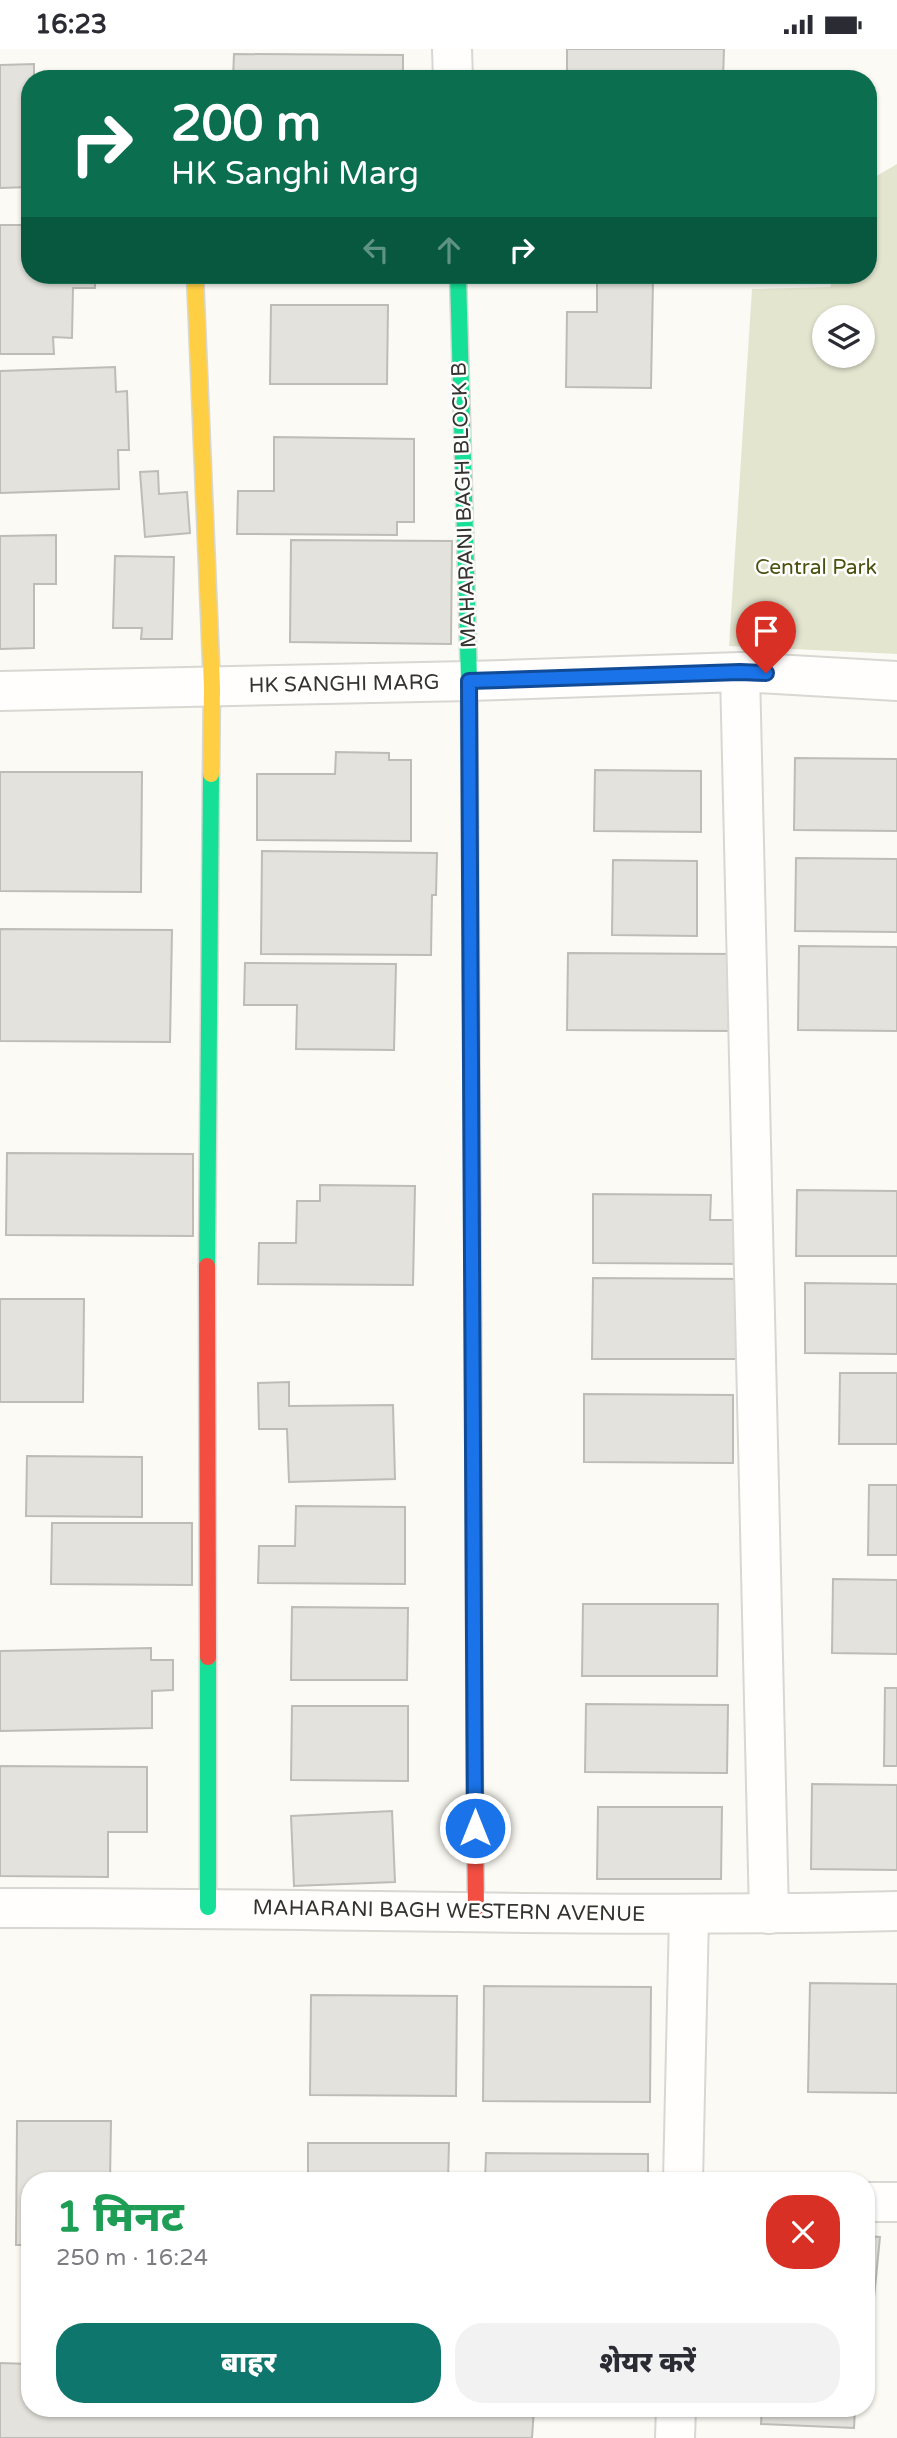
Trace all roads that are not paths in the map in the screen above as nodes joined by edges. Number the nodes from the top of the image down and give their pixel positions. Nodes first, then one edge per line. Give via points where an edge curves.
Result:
1 (452, 49) edge
2 (453, 70) edge
3 (195, 284) edge
4 (458, 284) edge
5 (740, 672) junction
6 (469, 681) junction
7 (897, 681) edge
8 (212, 687) junction
9 (0, 691) edge
10 (208, 1907) junction
11 (0, 1908) edge
12 (897, 1911) edge
13 (476, 1912) junction
14 (768, 1914) junction
15 (689, 1915) junction
16 (683, 2172) edge
17 (875, 2202) edge
18 (897, 2202) edge
19 (676, 2417) edge
20 (675, 2438) edge

1 - 2 street
3 - 8 street
4 - 6 street, MAHARANI BAGH BLOCK B
5 - 6 street, HK SANGHI MARG
5 - 7 street, HK SANGHI MARG
5 - 14 street
6 - 8 street, HK SANGHI MARG
6 - 13 street, MAHARANI BAGH BLOCK B
8 - 9 street, HK SANGHI MARG
8 - 10 street via 206,1062
10 - 11 street, MAHARANI BAGH WESTERN AVENUE
10 - 13 street, MAHARANI BAGH WESTERN AVENUE
12 - 14 street, MAHARANI BAGH WESTERN AVENUE
13 - 15 street, MAHARANI BAGH WESTERN AVENUE
14 - 15 street, MAHARANI BAGH WESTERN AVENUE
15 - 16 street
17 - 18 street
19 - 20 street

